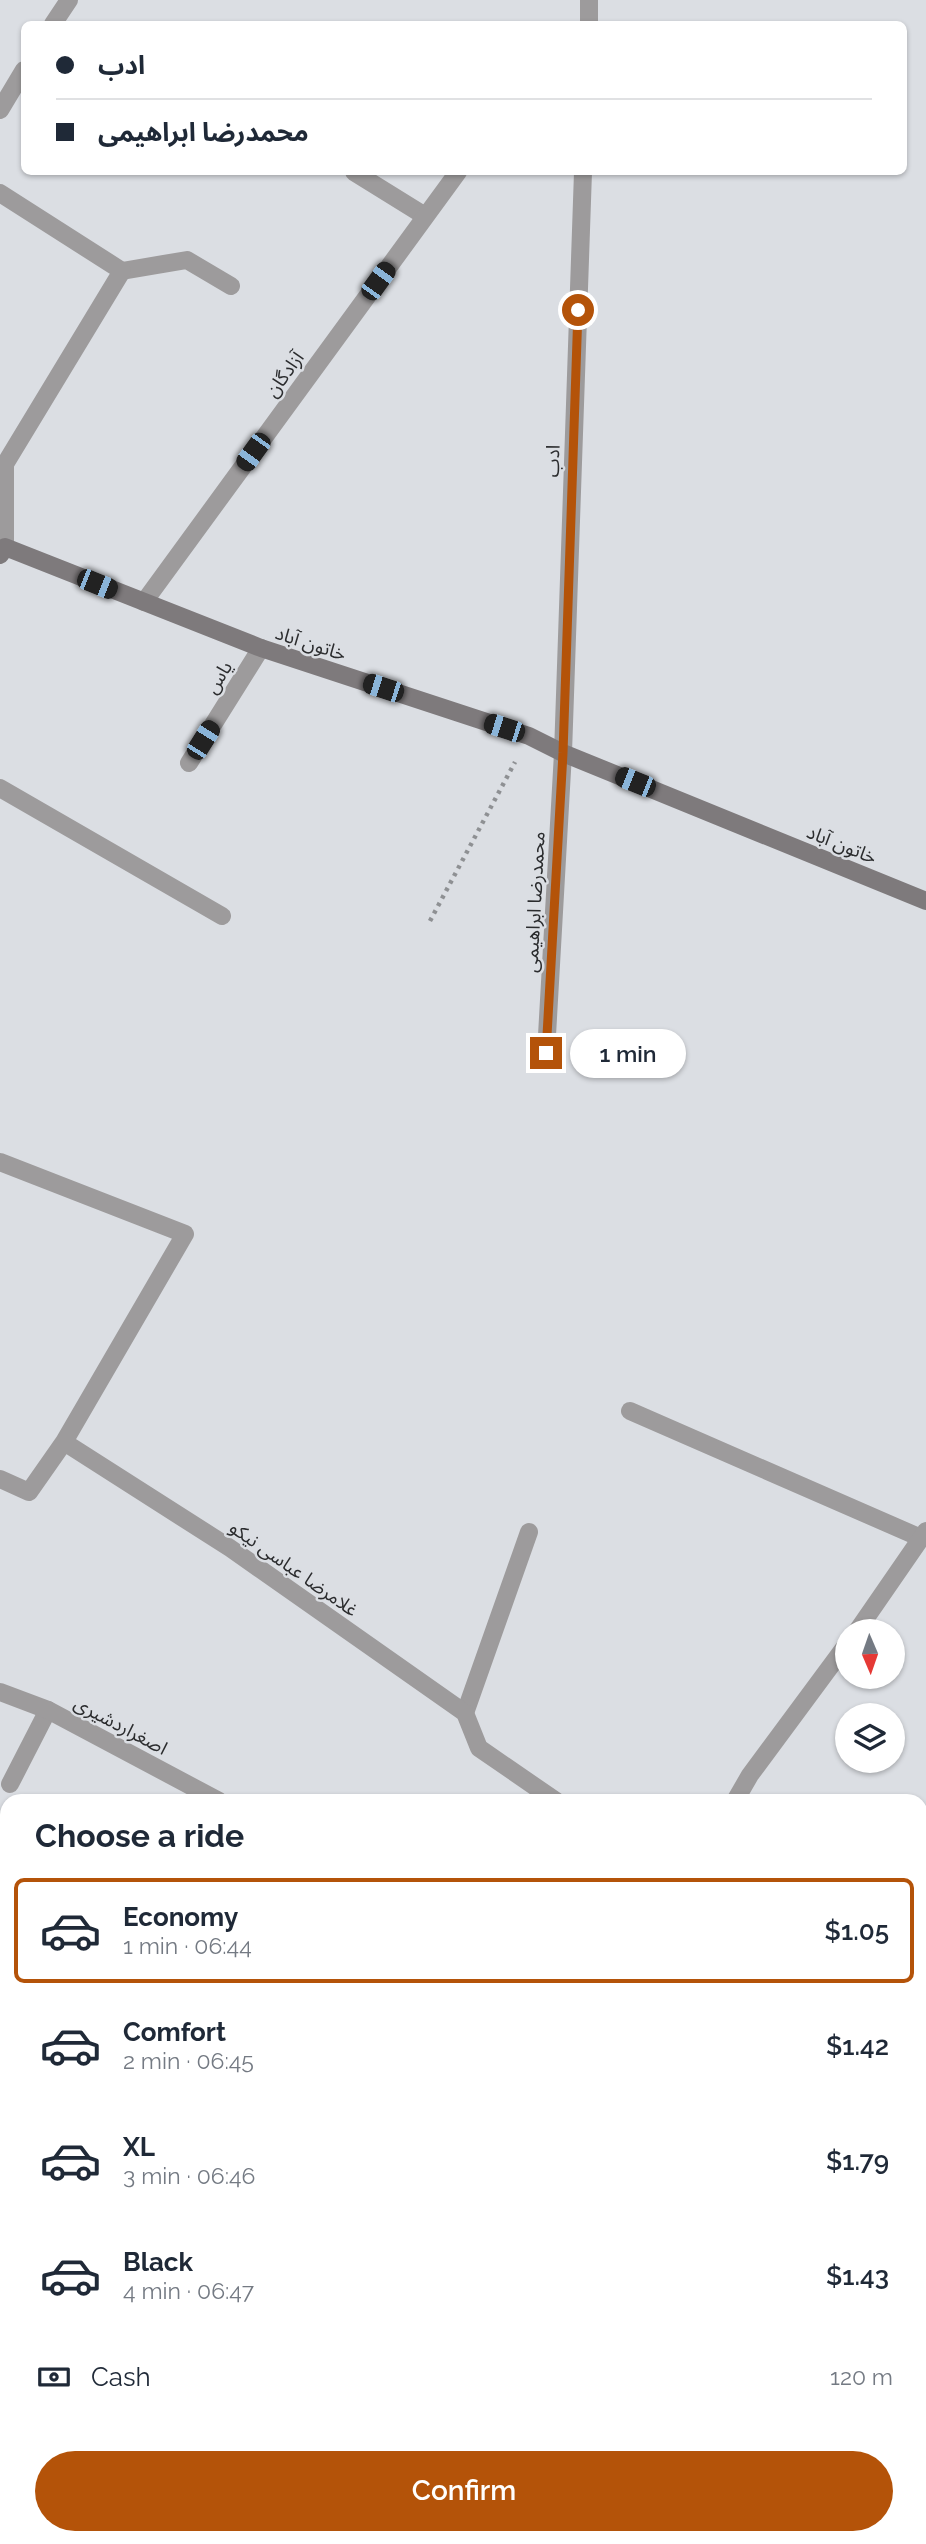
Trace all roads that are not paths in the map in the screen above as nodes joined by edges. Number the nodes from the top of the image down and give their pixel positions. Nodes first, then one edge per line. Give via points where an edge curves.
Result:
1 (69, 0) edge
2 (589, 0) edge
3 (55, 21) edge
4 (589, 21) edge
5 (21, 76) edge
6 (0, 110) edge
7 (359, 175) edge
8 (456, 175) edge
9 (583, 175) edge
10 (0, 193) edge
11 (425, 216) junction
12 (122, 271) junction
13 (231, 286) dead end
14 (2, 463) edge
15 (2, 549) edge
16 (144, 602) junction
17 (261, 649) junction
18 (563, 753) junction
19 (189, 763) dead end
20 (0, 788) edge
21 (926, 901) edge
22 (222, 916) dead end
23 (546, 1053) dead end
24 (0, 1162) edge
25 (630, 1411) dead end
26 (64, 1442) junction
27 (0, 1479) edge
28 (529, 1532) dead end
29 (923, 1534) edge
30 (865, 1619) edge
31 (835, 1660) edge
32 (0, 1692) edge
33 (48, 1710) junction
34 (465, 1713) junction
35 (10, 1784) dead end
36 (206, 1794) edge
37 (546, 1794) edge
38 (739, 1794) edge

1 - 3 street
2 - 4 street
5 - 6 street
7 - 11 street
8 - 11 street, آزادگان
9 - 18 street, ادب
10 - 12 street
11 - 16 street, آزادگان
12 - 13 street via 187,260
12 - 14 street
14 - 15 street
15 - 16 street, خاتون آباد
16 - 17 street, خاتون آباد
17 - 18 street, خاتون آباد via 529,736
17 - 19 street, یاس
18 - 21 street, خاتون آباد
18 - 23 street, محمدرضا ابراهیمی
20 - 22 street
24 - 26 street via 186,1234
25 - 29 street
26 - 27 street via 29,1492
26 - 34 street, غلامرضا عباسی نیکو via 230,1548
28 - 34 street
29 - 30 street
31 - 38 street
32 - 33 street, اصغراردشیری
33 - 35 street
33 - 36 street, اصغراردشیری
34 - 37 street via 479,1748

